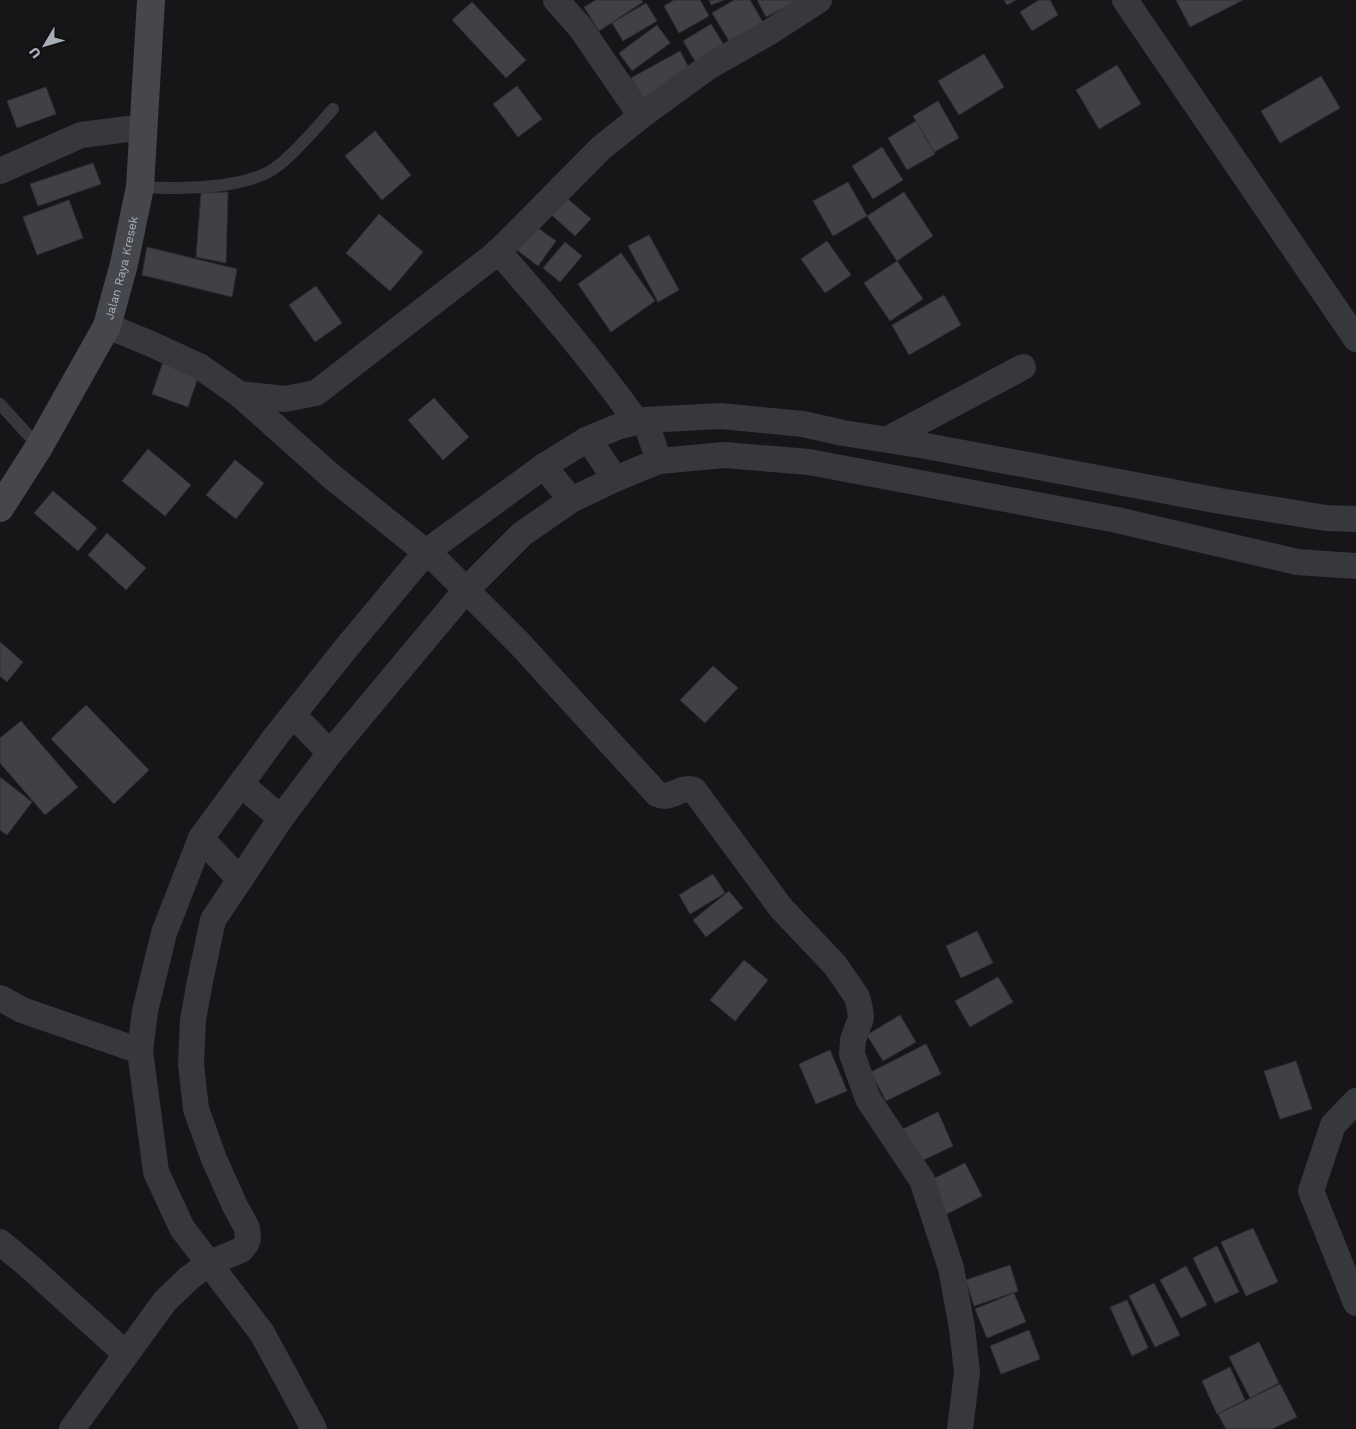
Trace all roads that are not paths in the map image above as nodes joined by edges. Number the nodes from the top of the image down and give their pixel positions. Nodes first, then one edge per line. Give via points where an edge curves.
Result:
1 (152, 0) edge
2 (556, 0) edge
3 (819, 0) edge
4 (1125, 0) edge
5 (332, 109) dead end
6 (641, 116) junction
7 (144, 127) junction
8 (0, 171) edge
9 (140, 187) junction
10 (498, 252) junction
11 (107, 326) junction
12 (1356, 339) edge
13 (1023, 367) dead end
14 (239, 394) junction
15 (0, 404) edge
16 (643, 424) junction
17 (723, 435) junction
18 (888, 439) junction
19 (805, 443) junction
20 (590, 445) junction
21 (39, 447) junction
22 (658, 458) junction
23 (613, 475) junction
24 (558, 484) junction
25 (0, 508) edge
26 (1356, 519) edge
27 (432, 557) junction
28 (1356, 566) edge
29 (463, 588) junction
30 (312, 735) junction
31 (246, 788) junction
32 (276, 814) junction
33 (206, 843) junction
34 (237, 876) junction
35 (196, 911) junction
36 (0, 998) edge
37 (140, 1051) junction
38 (1356, 1101) edge
39 (0, 1242) edge
40 (225, 1257) junction
41 (1356, 1303) edge
42 (126, 1354) junction
43 (72, 1429) edge
44 (314, 1429) edge
45 (960, 1429) edge

1 - 7 main road, Jalan Raya Kresek
2 - 6 street via 580,27
3 - 6 street via 708,67
4 - 12 street
5 - 9 lane via 279,166 257,177 177,189
6 - 10 street via 601,148
7 - 8 street via 81,135
7 - 9 main road, Jalan Raya Kresek
9 - 11 main road, Jalan Raya Kresek
10 - 14 street via 316,393 285,399
10 - 16 street
11 - 14 street via 199,366
11 - 21 main road, Jalan Raya Kresek
13 - 18 street
14 - 27 street via 331,476
15 - 21 lane
16 - 17 street
16 - 20 street via 617,427
16 - 22 street
17 - 19 street
17 - 19 street
17 - 22 street
18 - 19 street via 844,433
18 - 26 street via 1220,501 1326,518
19 - 28 street via 1297,562
20 - 23 street
20 - 24 street
21 - 25 main road, Jalan Raya Kresek
22 - 23 street
23 - 24 street
24 - 27 street
24 - 29 street via 522,534
27 - 29 street
27 - 30 street via 347,647
29 - 30 street
29 - 45 street via 657,794 668,796 685,789 694,790 781,908 835,966 857,997 861,1018 852,1054 868,1099 922,1180 951,1268 967,1372
30 - 31 street via 276,736
30 - 32 street
31 - 32 street
31 - 33 street
32 - 34 street
33 - 34 street
33 - 35 street
34 - 35 street
35 - 37 street via 164,933 145,1011
35 - 40 street via 200,981 193,1020 191,1064 196,1109 224,1182 247,1228 248,1238 246,1244
36 - 37 street via 22,1010
37 - 40 street via 156,1172 182,1228
38 - 41 street via 1333,1126 1311,1191
39 - 42 street
40 - 42 street via 189,1278 165,1301
40 - 44 street
42 - 43 street

